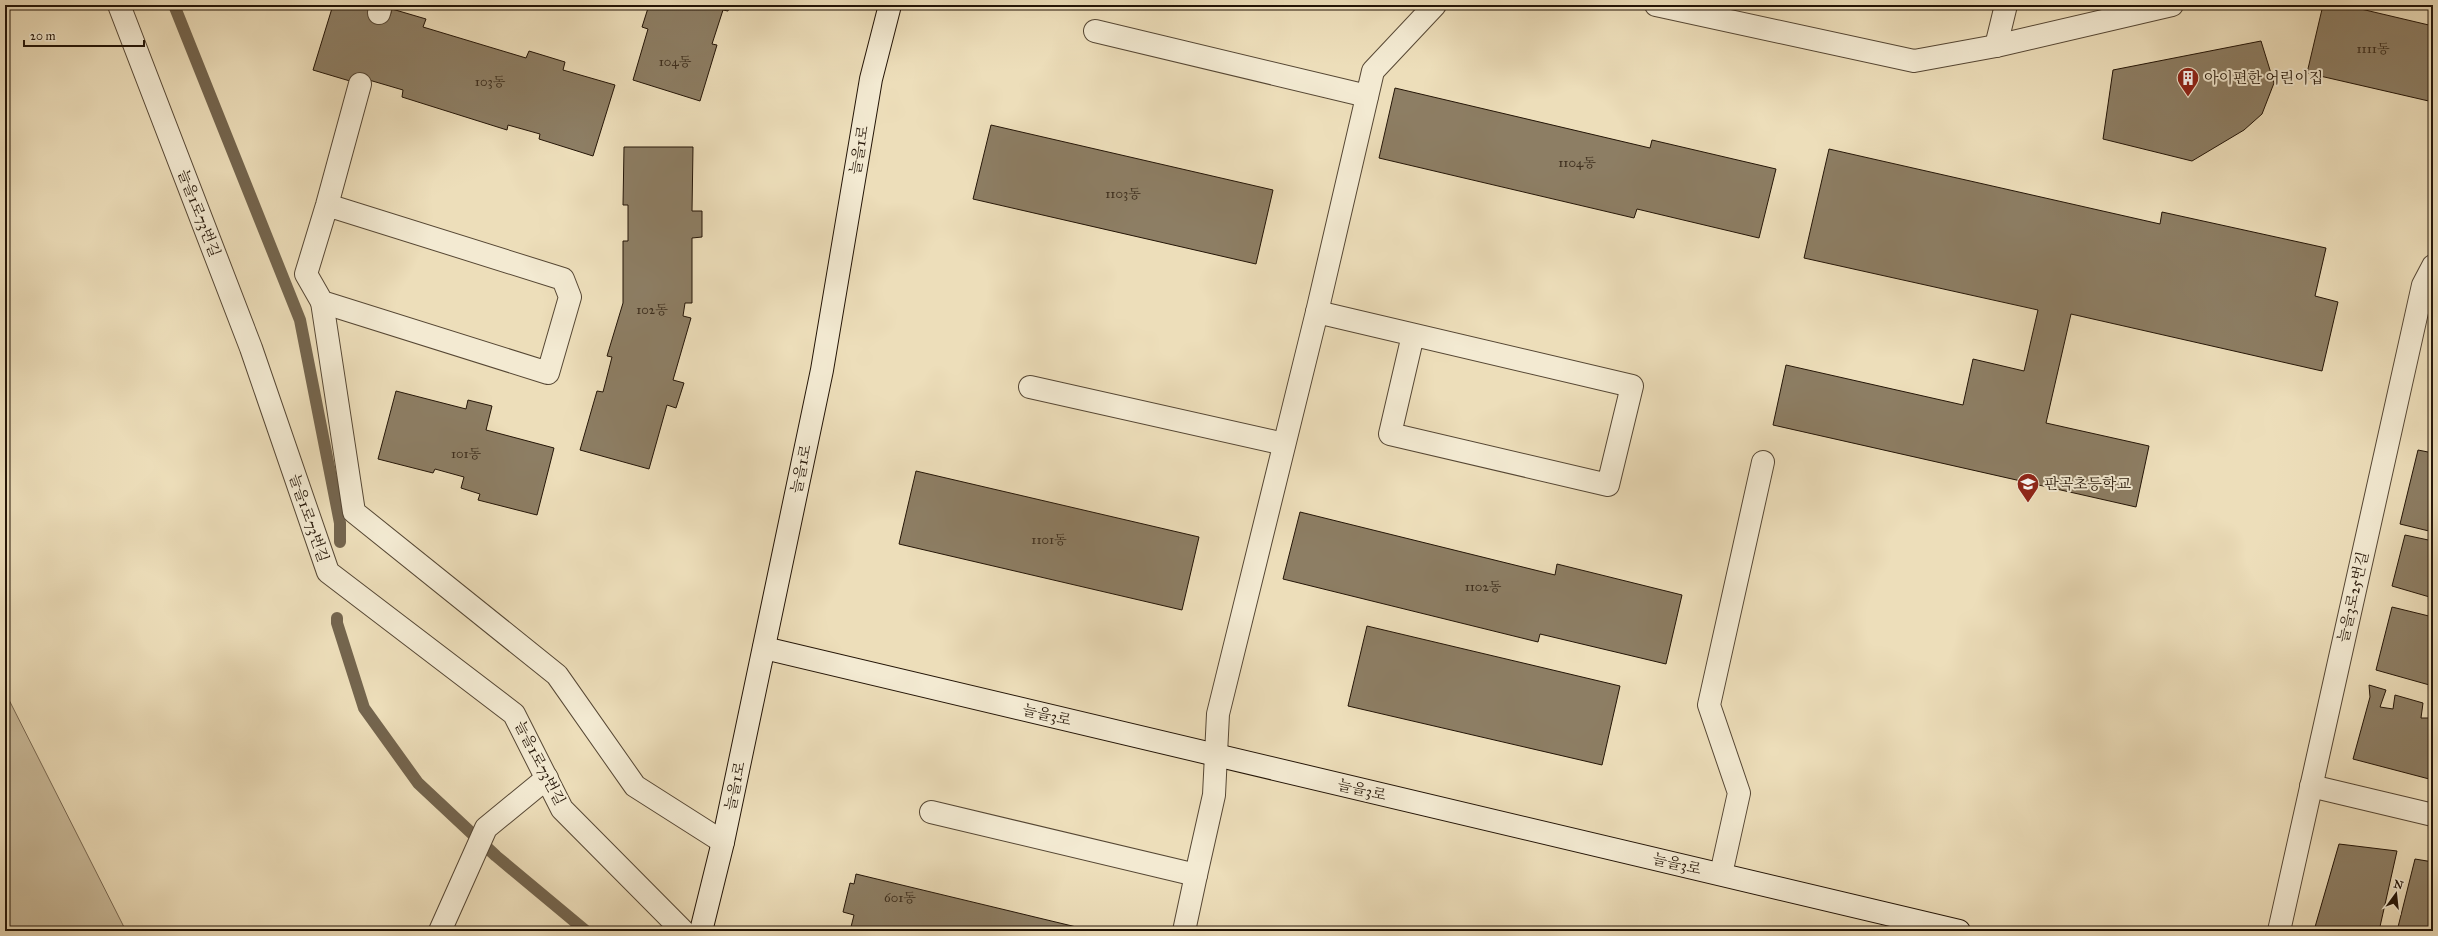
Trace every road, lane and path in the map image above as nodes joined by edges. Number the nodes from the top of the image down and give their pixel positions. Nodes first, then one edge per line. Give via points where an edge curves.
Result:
1 (119, 5) edge
2 (890, 5) edge
3 (1435, 5) edge
4 (1656, 5) edge
5 (2006, 5) edge
6 (2172, 5) edge
7 (1095, 31) dead end
8 (1996, 46) junction
9 (360, 84) dead end
10 (1367, 96) junction
11 (327, 205) junction
12 (2433, 266) edge
13 (322, 302) junction
14 (1317, 312) junction
15 (1413, 335) junction
16 (1030, 387) dead end
17 (1284, 444) junction
18 (1763, 462) dead end
19 (764, 648) junction
20 (1215, 755) junction
21 (547, 778) junction
22 (2312, 786) junction
23 (931, 812) dead end
24 (2433, 815) edge
25 (723, 842) junction
26 (1721, 874) junction
27 (1196, 875) junction
28 (1922, 927) edge
29 (440, 931) edge
30 (684, 931) edge
31 (701, 931) edge
32 (1184, 931) edge
33 (1959, 931) edge
34 (2279, 931) edge

1 - 21 street, 늘을1로73번길 via 251,348 328,572 514,714
2 - 19 street, 늘을1로 via 871,79 822,370
3 - 10 street via 1373,71
4 - 8 street via 1914,61
5 - 8 street
6 - 8 street
7 - 10 street
9 - 11 street
10 - 14 street
11 - 13 street via 306,274
11 - 13 street via 563,279 570,297 548,373
12 - 22 street, 늘을3로25번길 via 2423,286
13 - 25 street via 354,512 557,675 635,786
14 - 15 street
14 - 17 street
15 - 15 street via 1632,386 1608,485 1390,434
16 - 17 street
17 - 20 street via 1218,714
18 - 26 street via 1710,705 1739,793
19 - 20 street, 늘을3로
19 - 25 street, 늘을1로
20 - 26 street, 늘을3로
20 - 27 street via 1214,795
21 - 29 street via 486,828
21 - 30 street, 늘을1로73번길 via 562,809
22 - 24 street
22 - 34 street, 늘을3로25번길
23 - 27 street
25 - 31 street, 늘을1로
26 - 28 street, 늘을3로
27 - 32 street
28 - 33 street, 늘을3로

